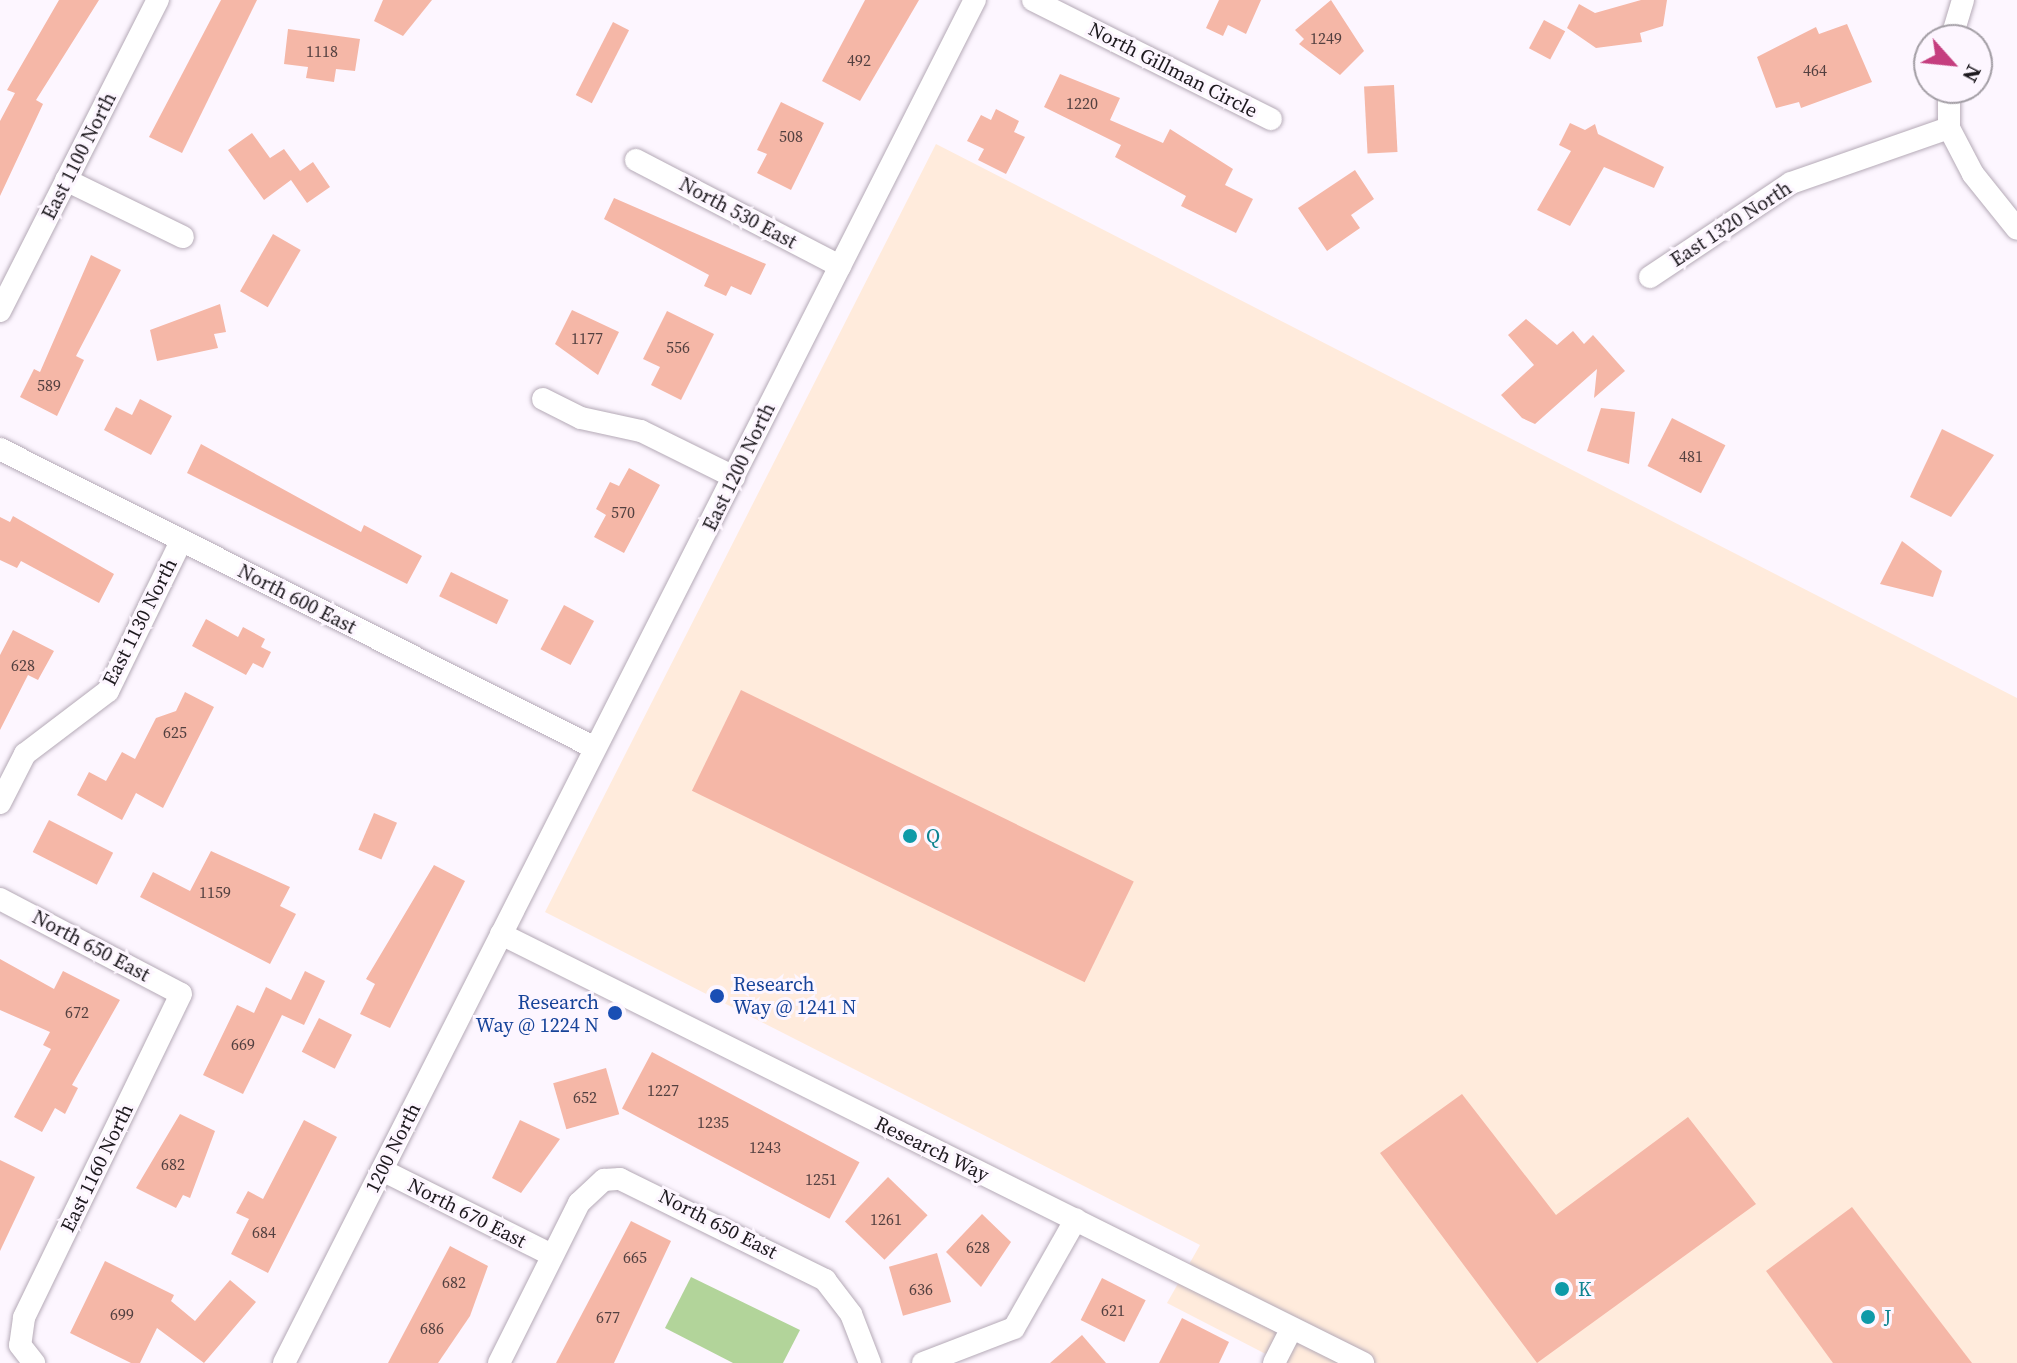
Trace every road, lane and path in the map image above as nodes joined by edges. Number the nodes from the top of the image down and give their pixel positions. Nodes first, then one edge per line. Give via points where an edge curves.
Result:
1 (158, 0) edge
2 (975, 0) edge
3 (1033, 0) edge
4 (1963, 0) edge
5 (1956, 24) edge
6 (1949, 104) edge
7 (1271, 119) dead end
8 (1949, 128) junction
9 (636, 160) dead end
10 (66, 180) junction
11 (2017, 229) edge
12 (183, 237) dead end
13 (840, 266) junction
14 (1650, 277) dead end
15 (0, 311) edge
16 (543, 399) dead end
17 (0, 449) edge
18 (734, 477) junction
19 (181, 541) junction
20 (595, 748) junction
21 (0, 803) edge
22 (0, 899) edge
23 (501, 934) junction
24 (181, 994) joint
25 (382, 1170) junction
26 (1076, 1219) junction
27 (552, 1255) junction
28 (1292, 1328) junction
29 (27, 1354) edge
30 (284, 1363) edge
31 (499, 1363) edge
32 (870, 1363) edge
33 (923, 1363) edge
34 (1274, 1363) edge
35 (1363, 1363) edge

1 - 10 street, East 1100 North
2 - 13 street, East 1200 North
3 - 7 street, North Gillman Circle
4 - 5 street
6 - 8 street
8 - 11 street via 1973,174
8 - 14 street, East 1320 North via 1791,183
9 - 13 street, North 530 East
10 - 12 street
10 - 15 street, East 1100 North
13 - 18 street, East 1200 North
16 - 18 street via 581,418 641,431
17 - 19 street, North 600 East
18 - 20 street, East 1200 North
19 - 20 street, North 600 East
19 - 21 street, East 1130 North via 108,691 25,754
20 - 23 street, East 1200 North
22 - 24 street, North 650 East
23 - 25 street, 1200 North
23 - 26 street, Research Way
24 - 29 street, East 1160 North via 24,1318
25 - 27 street, North 670 East
25 - 30 street, 1200 North
26 - 28 street, Research Way
26 - 33 street via 1014,1328
27 - 31 street, North 650 East
27 - 32 street, North 650 East via 591,1189 604,1180 633,1182 825,1280 851,1314
28 - 34 street
28 - 35 street, Research Way

